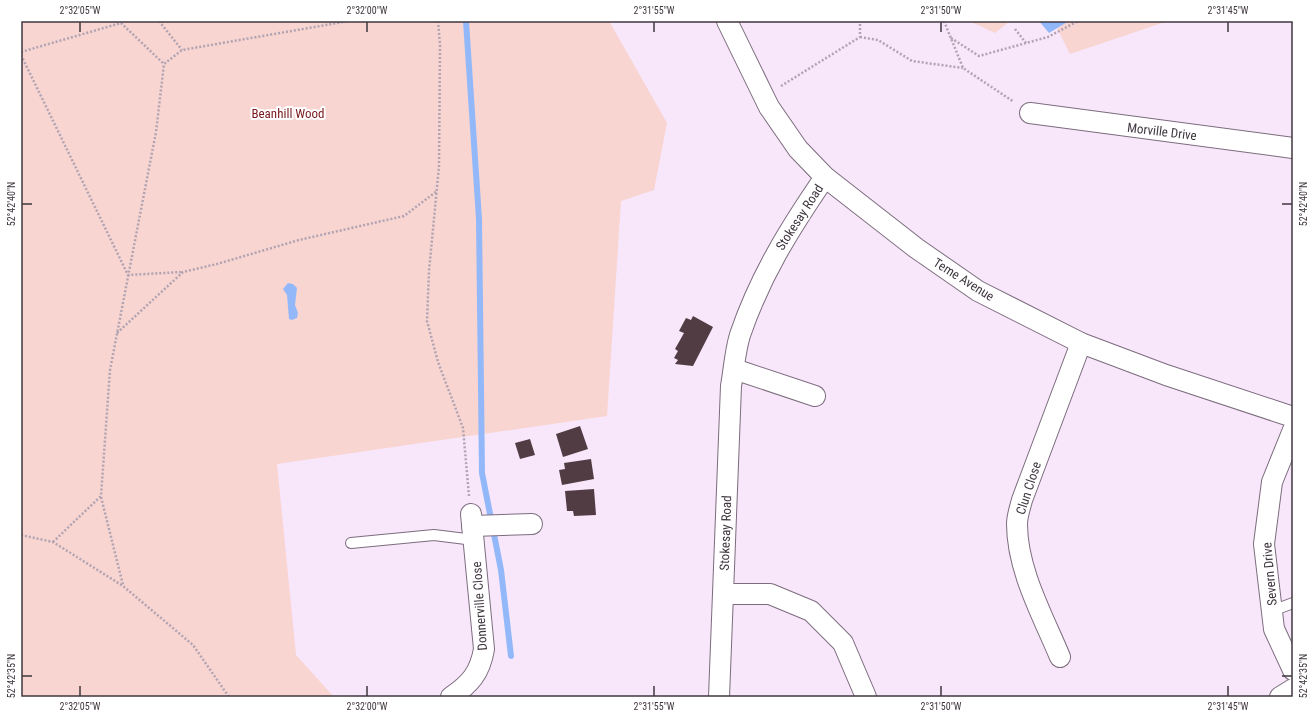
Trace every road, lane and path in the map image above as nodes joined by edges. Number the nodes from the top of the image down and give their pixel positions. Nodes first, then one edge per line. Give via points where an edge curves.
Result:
1 (159, 21) edge
2 (349, 21) edge
3 (438, 21) edge
4 (728, 21) edge
5 (860, 21) edge
6 (944, 21) edge
7 (1078, 21) edge
8 (1015, 30) dead end
9 (860, 37) junction
10 (951, 38) junction
11 (1026, 43) junction
12 (182, 50) junction
13 (21, 54) edge
14 (164, 64) junction
15 (963, 68) junction
16 (764, 96) junction
17 (1030, 114) joint
18 (1293, 148) edge
19 (825, 177) junction
20 (437, 190) junction
21 (183, 272) junction
22 (128, 275) junction
23 (117, 333) junction
24 (1081, 343) junction
25 (734, 368) junction
26 (815, 396) dead end
27 (1293, 417) edge
28 (1293, 430) edge
29 (101, 496) junction
30 (532, 524) dead end
31 (474, 526) junction
32 (21, 535) edge
33 (53, 542) junction
34 (351, 543) dead end
35 (123, 586) junction
36 (723, 594) junction
37 (1293, 604) edge
38 (1272, 611) junction
39 (1060, 657) dead end
40 (1293, 670) edge
41 (1293, 689) edge
42 (229, 697) edge
43 (451, 697) edge
44 (719, 697) edge
45 (866, 697) edge
46 (1280, 697) edge

1 - 12 path
2 - 12 path
3 - 20 path via 440,53
4 - 16 street, Teme Avenue
5 - 9 path
6 - 10 path
7 - 11 path via 1048,37
8 - 11 path
9 - 15 path via 878,40 912,61
9 - 16 path
10 - 11 path via 979,56
10 - 15 path
12 - 14 path
13 - 14 path via 121,23
13 - 22 path
14 - 22 path via 156,132
15 - 17 path
16 - 19 street, Teme Avenue via 798,149
17 - 18 street, Morville Drive
19 - 24 street, Teme Avenue via 916,248 978,291
19 - 25 street, Stokesay Road via 768,266 740,336
20 - 21 path via 404,216 298,240
20 - 31 path via 427,321 438,362 463,428
21 - 22 path
21 - 23 path
22 - 23 path
23 - 29 path via 110,370
24 - 27 street, Teme Avenue via 1166,375
24 - 39 street, Clun Close via 1022,500 1017,523 1019,545 1029,581
25 - 26 street
25 - 36 street, Stokesay Road via 731,386
28 - 38 street, Severn Drive via 1272,482 1264,544
29 - 33 path
29 - 35 path
30 - 31 street
31 - 34 lane via 434,536
31 - 43 street, Donnerville Close via 484,649 482,664 473,678
32 - 33 path
33 - 35 path
35 - 42 path via 193,645
36 - 44 street, Stokesay Road
36 - 45 street via 770,594 811,611 843,643
37 - 38 lane
38 - 40 street, Severn Drive via 1274,629
41 - 46 street

